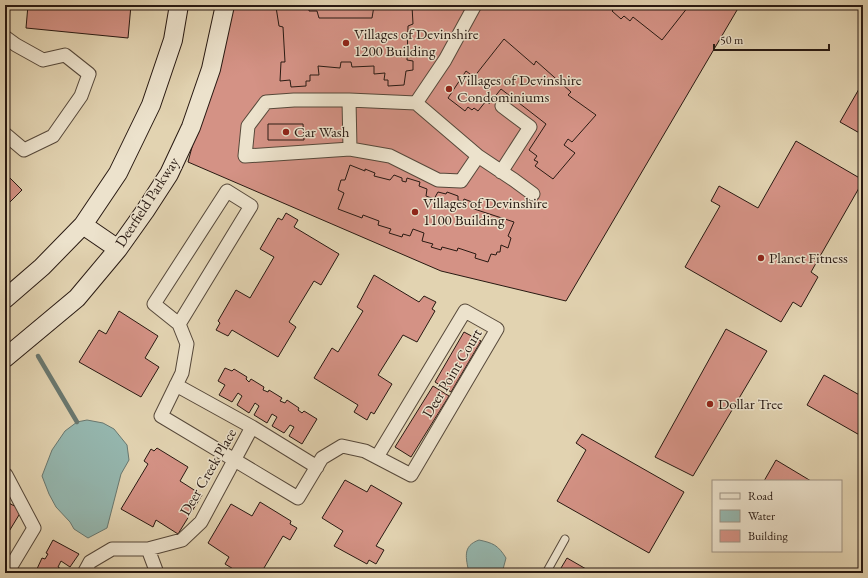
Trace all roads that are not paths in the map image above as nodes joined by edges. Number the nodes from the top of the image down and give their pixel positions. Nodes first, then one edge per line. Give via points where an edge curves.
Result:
1 (179, 5) edge
2 (224, 5) edge
3 (475, 5) edge
4 (5, 37) edge
5 (349, 100) junction
6 (416, 103) junction
7 (502, 106) dead end
8 (5, 134) edge
9 (350, 149) junction
10 (478, 156) junction
11 (501, 172) junction
12 (533, 194) dead end
13 (83, 225) junction
14 (118, 249) junction
15 (5, 299) edge
16 (178, 324) junction
17 (5, 358) edge
18 (176, 385) junction
19 (252, 427) junction
20 (377, 457) junction
21 (234, 460) junction
22 (317, 467) junction
23 (5, 477) edge
24 (565, 539) dead end
25 (148, 549) junction
26 (7, 573) edge
27 (84, 573) edge
28 (157, 573) edge
29 (546, 573) edge

1 - 13 main road via 173,40 151,105 118,173
2 - 14 main road, Deerfield Parkway via 211,69 191,127 169,174
3 - 6 street via 445,60
4 - 8 street via 43,60 65,55 89,74 81,96 53,136 24,150
5 - 6 street
5 - 9 street
5 - 9 street via 266,102 248,126 245,156
6 - 10 street
7 - 11 street via 530,128
9 - 10 street via 390,156 438,180 461,181
10 - 11 street
11 - 12 street
13 - 14 main road
13 - 15 main road via 42,267
14 - 17 main road, Deerfield Parkway via 76,298
16 - 16 street, Deer Point Court via 251,206 227,191 154,304
16 - 18 street, Deer Point Court via 187,344 182,373
18 - 19 street
18 - 21 street, Deer Point Court via 161,416
19 - 21 street, Deer Creek Place
19 - 22 street
20 - 20 street, Deer Point Court via 410,475 497,329 465,311
20 - 22 street, Deer Point Court via 365,451 342,446 322,458
21 - 22 street, Deer Point Court via 298,498
21 - 25 street, Deer Creek Place via 201,522 182,540
23 - 26 street via 6,475 34,528
24 - 29 lane
25 - 27 street, Deer Creek Place via 112,549 90,562
25 - 28 street

